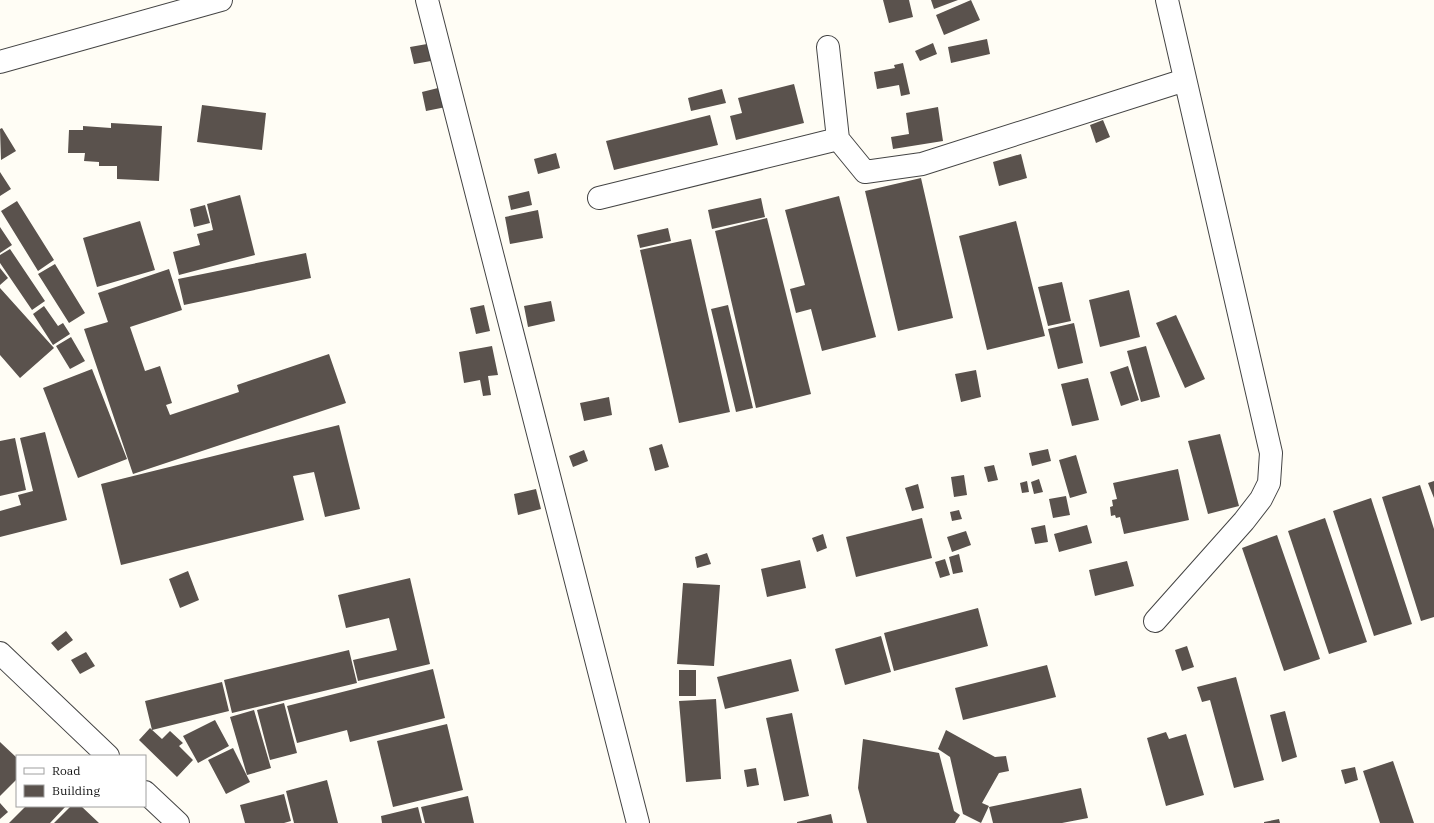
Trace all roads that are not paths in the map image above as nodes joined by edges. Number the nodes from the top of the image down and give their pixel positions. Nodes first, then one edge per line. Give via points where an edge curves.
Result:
1 (221, 0) edge
2 (427, 0) edge
3 (1167, 0) edge
4 (828, 47) dead end
5 (0, 62) edge
6 (1185, 80) junction
7 (838, 139) junction
8 (599, 198) dead end
9 (1155, 622) dead end
10 (0, 653) edge
11 (107, 755) edge
12 (146, 793) edge
13 (178, 823) edge
14 (638, 823) edge

1 - 5 street
2 - 14 street
3 - 6 street
4 - 7 street
6 - 7 street via 922,164 865,172
6 - 9 street via 1271,453 1269,483 1261,499
7 - 8 street
10 - 11 street
12 - 13 street

